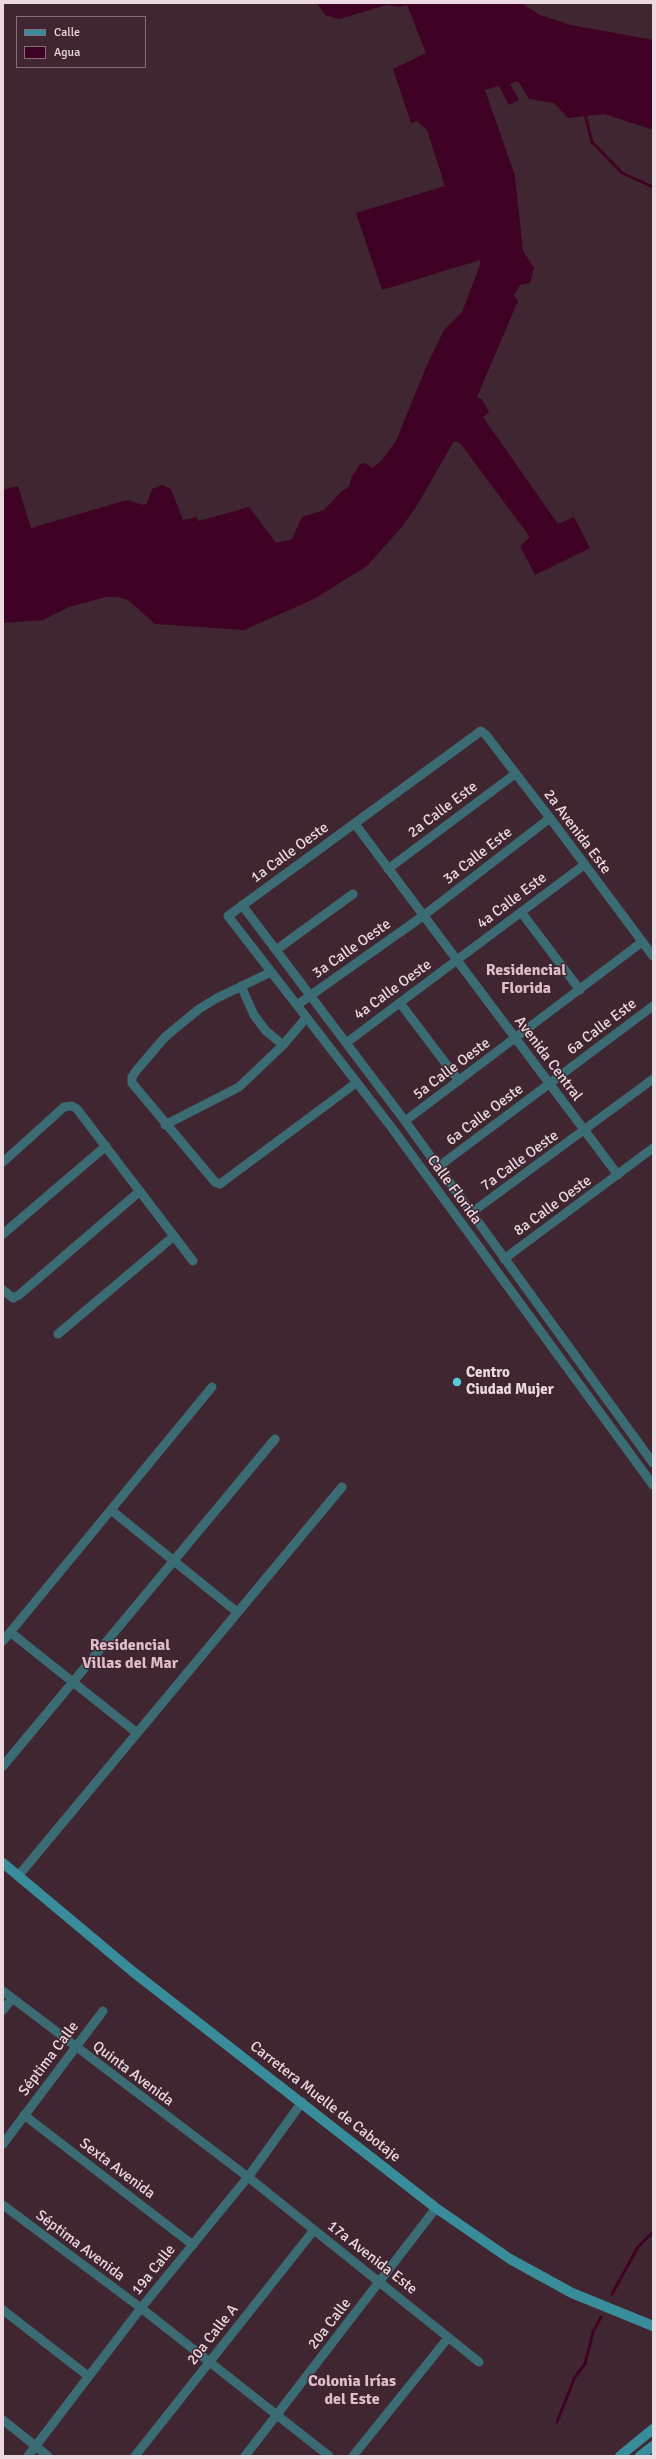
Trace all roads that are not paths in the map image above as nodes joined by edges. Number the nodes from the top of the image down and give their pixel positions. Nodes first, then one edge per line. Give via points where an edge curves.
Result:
1 (475, 734) joint
2 (515, 774) junction
3 (550, 818) junction
4 (355, 824) junction
5 (584, 865) junction
6 (388, 868) junction
7 (353, 894) dead end
8 (242, 905) junction
9 (521, 912) junction
10 (228, 916) joint
11 (423, 916) junction
12 (642, 942) junction
13 (276, 950) junction
14 (653, 956) edge
15 (457, 960) junction
16 (272, 972) junction
17 (241, 986) junction
18 (580, 990) junction
19 (310, 996) junction
20 (400, 1003) junction
21 (297, 1005) junction
22 (653, 1006) edge
23 (306, 1018) junction
24 (515, 1039) junction
25 (346, 1042) junction
26 (283, 1045) junction
27 (653, 1079) edge
28 (459, 1081) junction
29 (356, 1083) junction
30 (550, 1084) junction
31 (405, 1121) junction
32 (165, 1125) junction
33 (584, 1131) junction
34 (106, 1146) junction
35 (653, 1148) edge
36 (3, 1162) edge
37 (438, 1167) junction
38 (618, 1175) junction
39 (140, 1191) junction
40 (471, 1213) junction
41 (3, 1234) edge
42 (174, 1236) junction
43 (504, 1259) junction
44 (193, 1261) dead end
45 (3, 1290) edge
46 (58, 1334) dead end
47 (212, 1387) dead end
48 (275, 1439) dead end
49 (653, 1462) edge
50 (653, 1485) edge
51 (342, 1487) dead end
52 (110, 1510) junction
53 (173, 1562) junction
54 (238, 1612) junction
55 (10, 1632) junction
56 (3, 1641) edge
57 (72, 1683) junction
58 (137, 1733) junction
59 (3, 1766) edge
60 (3, 1863) edge
61 (19, 1875) junction
62 (3, 1991) edge
63 (12, 1998) junction
64 (3, 2010) edge
65 (103, 2011) dead end
66 (75, 2048) junction
67 (302, 2102) junction
68 (24, 2115) junction
69 (3, 2144) edge
70 (248, 2177) junction
71 (3, 2206) edge
72 (436, 2208) junction
73 (314, 2230) junction
74 (193, 2244) junction
75 (380, 2282) junction
76 (141, 2308) junction
77 (3, 2310) edge
78 (653, 2326) edge
79 (448, 2338) junction
80 (479, 2362) dead end
81 (209, 2363) junction
82 (88, 2376) junction
83 (277, 2415) junction
84 (3, 2420) edge
85 (653, 2429) edge
86 (653, 2446) edge
87 (36, 2447) junction
88 (28, 2456) edge
89 (48, 2456) edge
90 (135, 2456) edge
91 (245, 2456) edge
92 (329, 2456) edge
93 (353, 2456) edge
94 (620, 2456) edge
95 (640, 2456) edge

1 - 2 street, 2a Avenida Este via 481,731 486,735
1 - 4 street, 1a Calle Oeste
2 - 3 street, 2a Avenida Este
2 - 6 street, 2a Calle Este
3 - 5 street, 2a Avenida Este
3 - 11 street, 3a Calle Este
4 - 6 street, Avenida Central
4 - 8 street, 1a Calle Oeste
5 - 9 street, 4a Calle Este
5 - 12 street, 2a Avenida Este
6 - 11 street, Avenida Central
7 - 13 street
8 - 10 street, 1a Calle Oeste
8 - 13 street, Calle Florida
9 - 15 street, 4a Calle Este
9 - 18 street
10 - 16 street, Calle Florida
11 - 15 street, Avenida Central
11 - 19 street, 3a Calle Oeste
12 - 14 street, 2a Avenida Este
12 - 18 street, 5a Calle Oeste
13 - 19 street, Calle Florida
15 - 20 street, 4a Calle Oeste
15 - 24 street, Avenida Central
16 - 17 street
16 - 21 street, Calle Florida
17 - 26 street via 254,1015 266,1031
17 - 32 street via 198,1009 166,1037 132,1077 132,1083
18 - 24 street, 5a Calle Oeste
19 - 21 street, 3a Calle Oeste
19 - 25 street, Calle Florida
20 - 25 street, 4a Calle Oeste
20 - 28 street
21 - 23 street, Calle Florida
22 - 30 street, 6a Calle Este
23 - 26 street
23 - 29 street, Calle Florida
24 - 28 street, 5a Calle Oeste
24 - 30 street, Avenida Central
25 - 31 street, Calle Florida
26 - 32 street via 239,1087
27 - 33 street, 7a Calle Oeste
28 - 31 street, 5a Calle Oeste
29 - 32 street via 220,1184 215,1182
29 - 50 street, Calle Florida via 392,1128
30 - 33 street, Avenida Central
30 - 37 street, 6a Calle Oeste
31 - 37 street, Calle Florida
33 - 38 street, Avenida Central
33 - 40 street, 7a Calle Oeste
34 - 36 street via 77,1109 72,1106 64,1107
34 - 39 street
34 - 41 street
35 - 38 street, 8a Calle Oeste
37 - 40 street, Calle Florida
38 - 43 street, 8a Calle Oeste
39 - 42 street
39 - 45 street via 19,1295 13,1298
40 - 43 street, Calle Florida
42 - 44 street
42 - 46 street
43 - 49 street, Calle Florida
47 - 52 street
48 - 53 street
51 - 54 street
52 - 53 street
52 - 55 street
53 - 54 street
53 - 57 street
54 - 58 street
55 - 56 street
55 - 57 street
57 - 58 street
57 - 59 street
58 - 61 street
60 - 61 main road, Carretera Muelle de Cabotaje
61 - 67 main road, Carretera Muelle de Cabotaje via 132,1971
62 - 63 street, Quinta Avenida
63 - 64 street
63 - 66 street, Quinta Avenida
65 - 66 street, Séptima Calle
66 - 68 street, Séptima Calle
66 - 70 street, Quinta Avenida
67 - 70 street, 19a Calle
67 - 72 main road, Carretera Muelle de Cabotaje
68 - 69 street, Séptima Calle
68 - 74 street, Sexta Avenida
70 - 73 street, 17a Avenida Este
70 - 74 street, 19a Calle
71 - 76 street, Séptima Avenida
72 - 75 street, 20a Calle
72 - 78 main road, Carretera Muelle de Cabotaje via 510,2259 572,2293
73 - 75 street, 17a Avenida Este
73 - 81 street, 20a Calle A
74 - 76 street, 19a Calle
75 - 79 street, 17a Avenida Este
75 - 83 street, 20a Calle
76 - 81 street, Séptima Avenida
76 - 82 street, 19a Calle
77 - 82 street
79 - 80 street, 17a Avenida Este
79 - 93 street
81 - 83 street, Séptima Avenida
81 - 90 street, 20a Calle A
82 - 87 street, 19a Calle
83 - 91 street, 20a Calle
83 - 92 street, Séptima Avenida
84 - 87 street
85 - 94 main road
86 - 95 main road
87 - 88 street, 19a Calle
87 - 89 street

